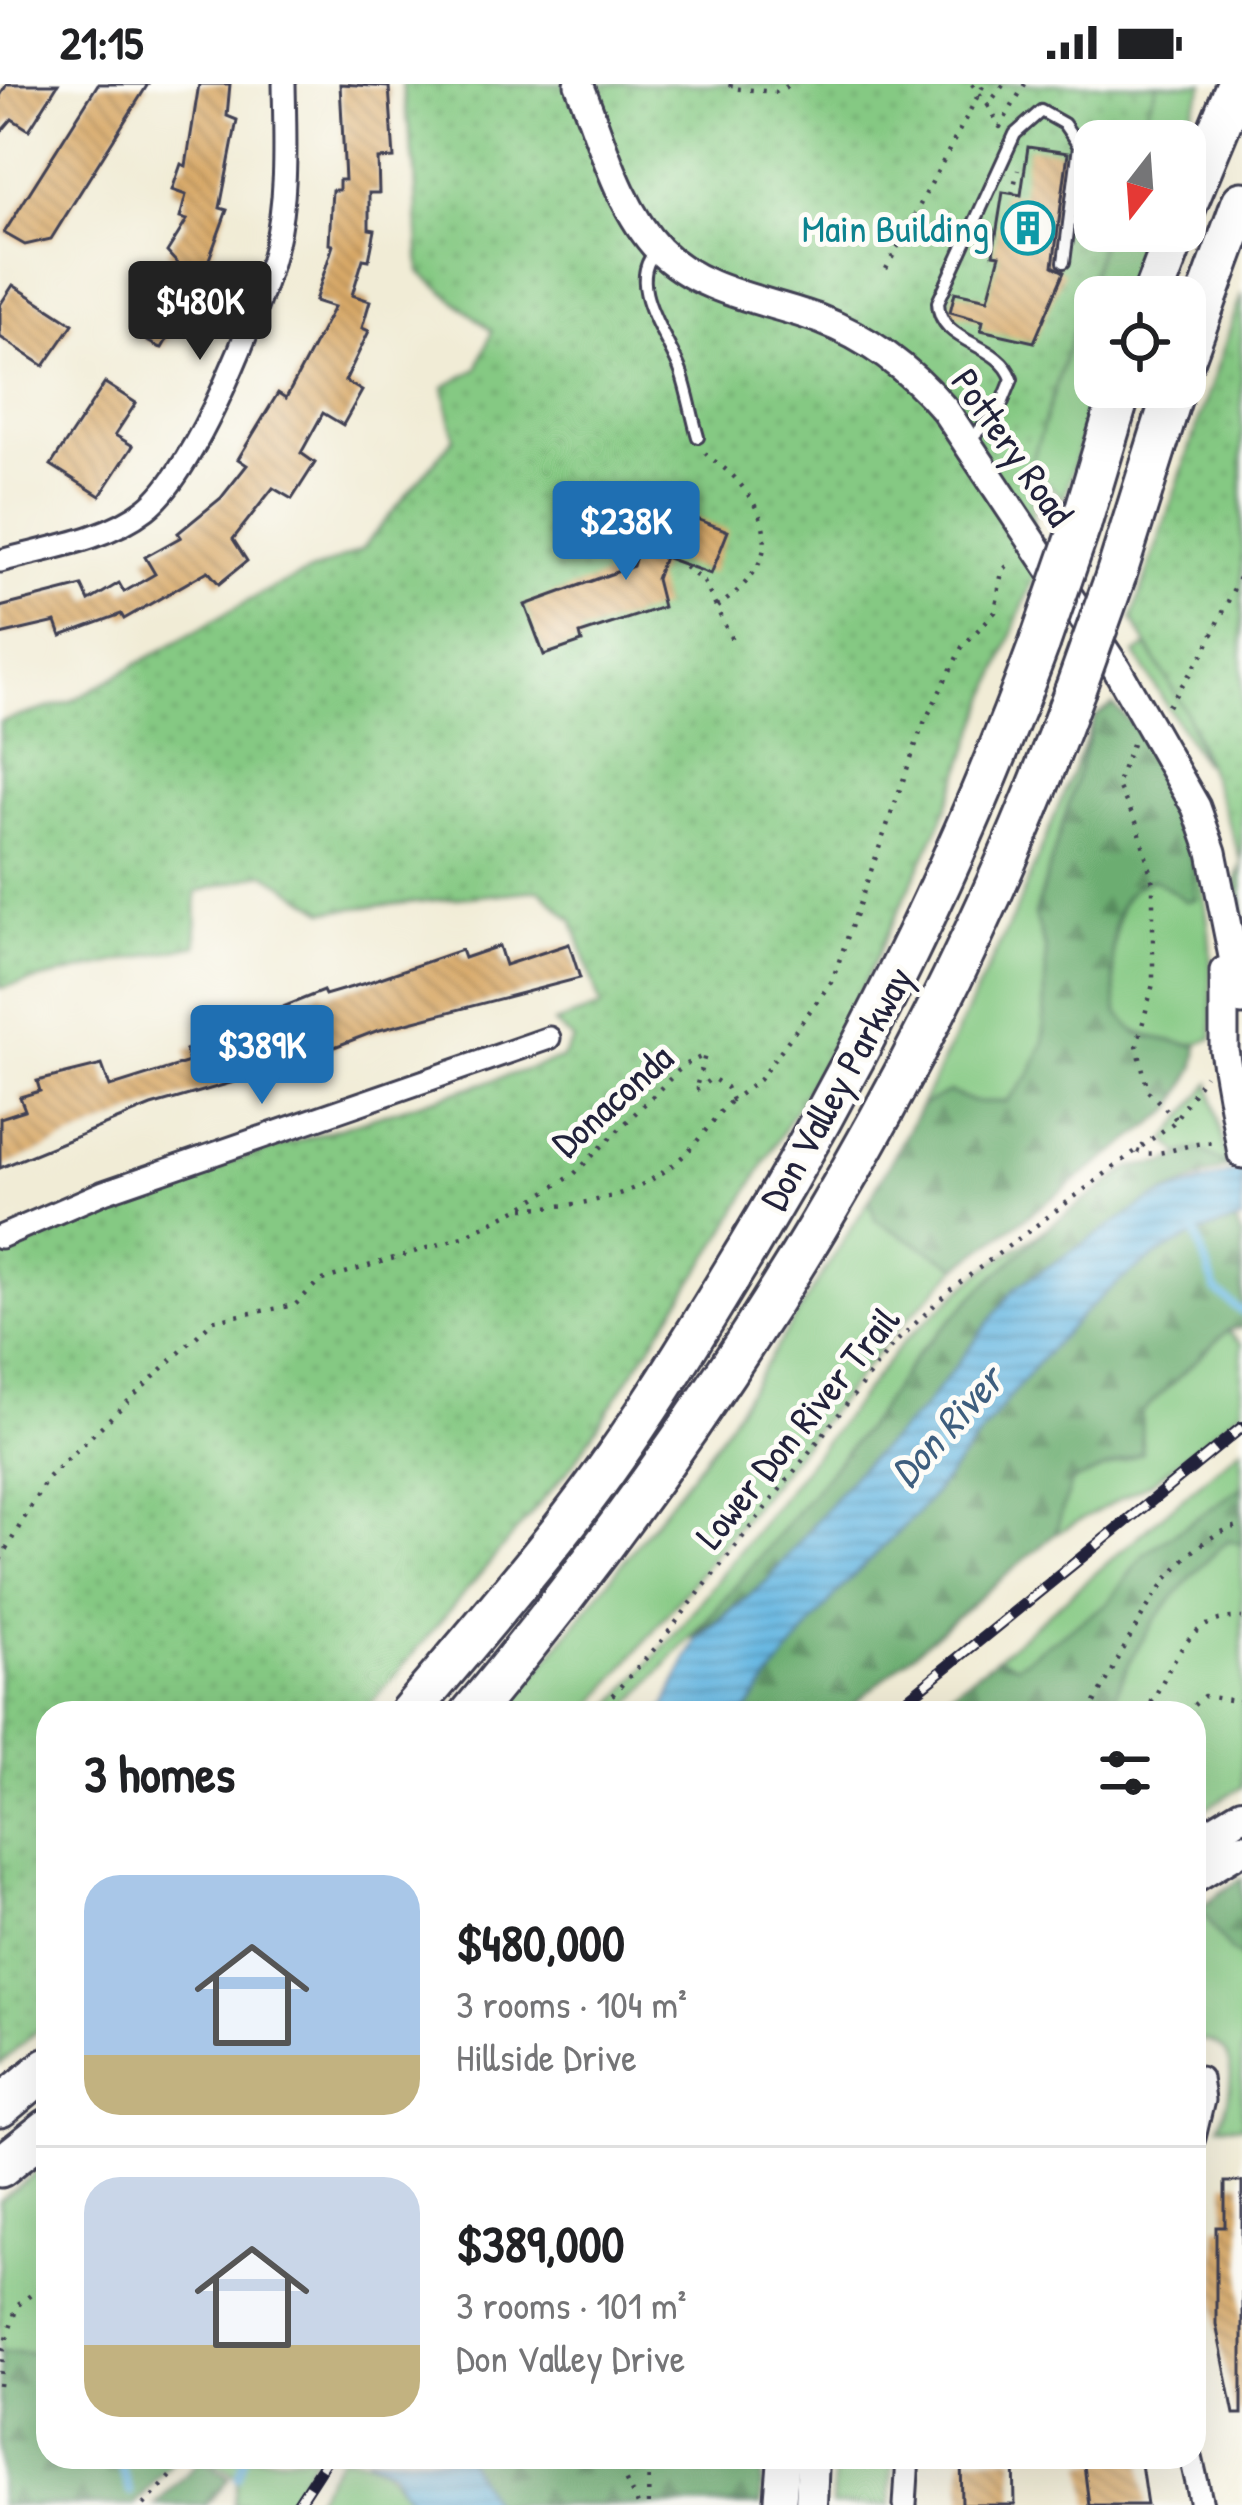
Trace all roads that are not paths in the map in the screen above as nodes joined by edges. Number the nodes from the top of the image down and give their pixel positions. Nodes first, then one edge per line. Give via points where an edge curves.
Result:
1 (284, 84) edge
2 (579, 84) edge
3 (1238, 84) edge
4 (1206, 159) edge
5 (1242, 202) edge
6 (659, 249) junction
7 (1064, 262) dead end
8 (1206, 301) edge
9 (1116, 408) edge
10 (1168, 408) edge
11 (698, 437) road end
12 (967, 441) junction
13 (0, 561) edge
14 (1225, 918) junction
15 (1242, 1000) edge
16 (549, 1038) dead end
17 (1236, 1150) edge
18 (0, 1237) edge
19 (419, 1701) edge
20 (481, 1701) edge
21 (1242, 1814) edge
22 (1206, 1836) edge
23 (1242, 1848) edge
24 (1206, 1870) edge
25 (36, 2077) edge
26 (0, 2107) edge
27 (36, 2138) edge
28 (0, 2167) edge
29 (783, 2469) edge
30 (813, 2469) edge
31 (907, 2469) edge
32 (1194, 2469) edge
33 (780, 2505) edge
34 (812, 2505) edge
35 (905, 2505) edge
36 (1202, 2505) edge

1 - 13 street via 275,247 193,447 151,506 128,522
2 - 6 street, Pottery Road via 626,200
3 - 4 highway
5 - 8 highway
6 - 11 lane via 644,280
6 - 12 street, Pottery Road via 706,283 871,344 930,392
7 - 12 lane via 1079,146 1064,124 1041,111 1015,134 938,302 948,329 999,357 1012,379 999,411
9 - 19 highway, Don Valley Parkway, bridge via 967,833 868,1041 684,1354 586,1496
10 - 20 highway, Don Valley Parkway, bridge via 1075,690 1011,855 941,1001 748,1346 634,1508
12 - 14 street, Pottery Road via 1159,719 1212,852
14 - 15 street, Pottery Road
14 - 17 street, Pottery Road via 1224,1050
16 - 18 street via 104,1192
21 - 22 main road
23 - 24 main road
25 - 26 highway
27 - 28 highway
29 - 33 main road
30 - 34 main road
31 - 35 street
32 - 36 street

